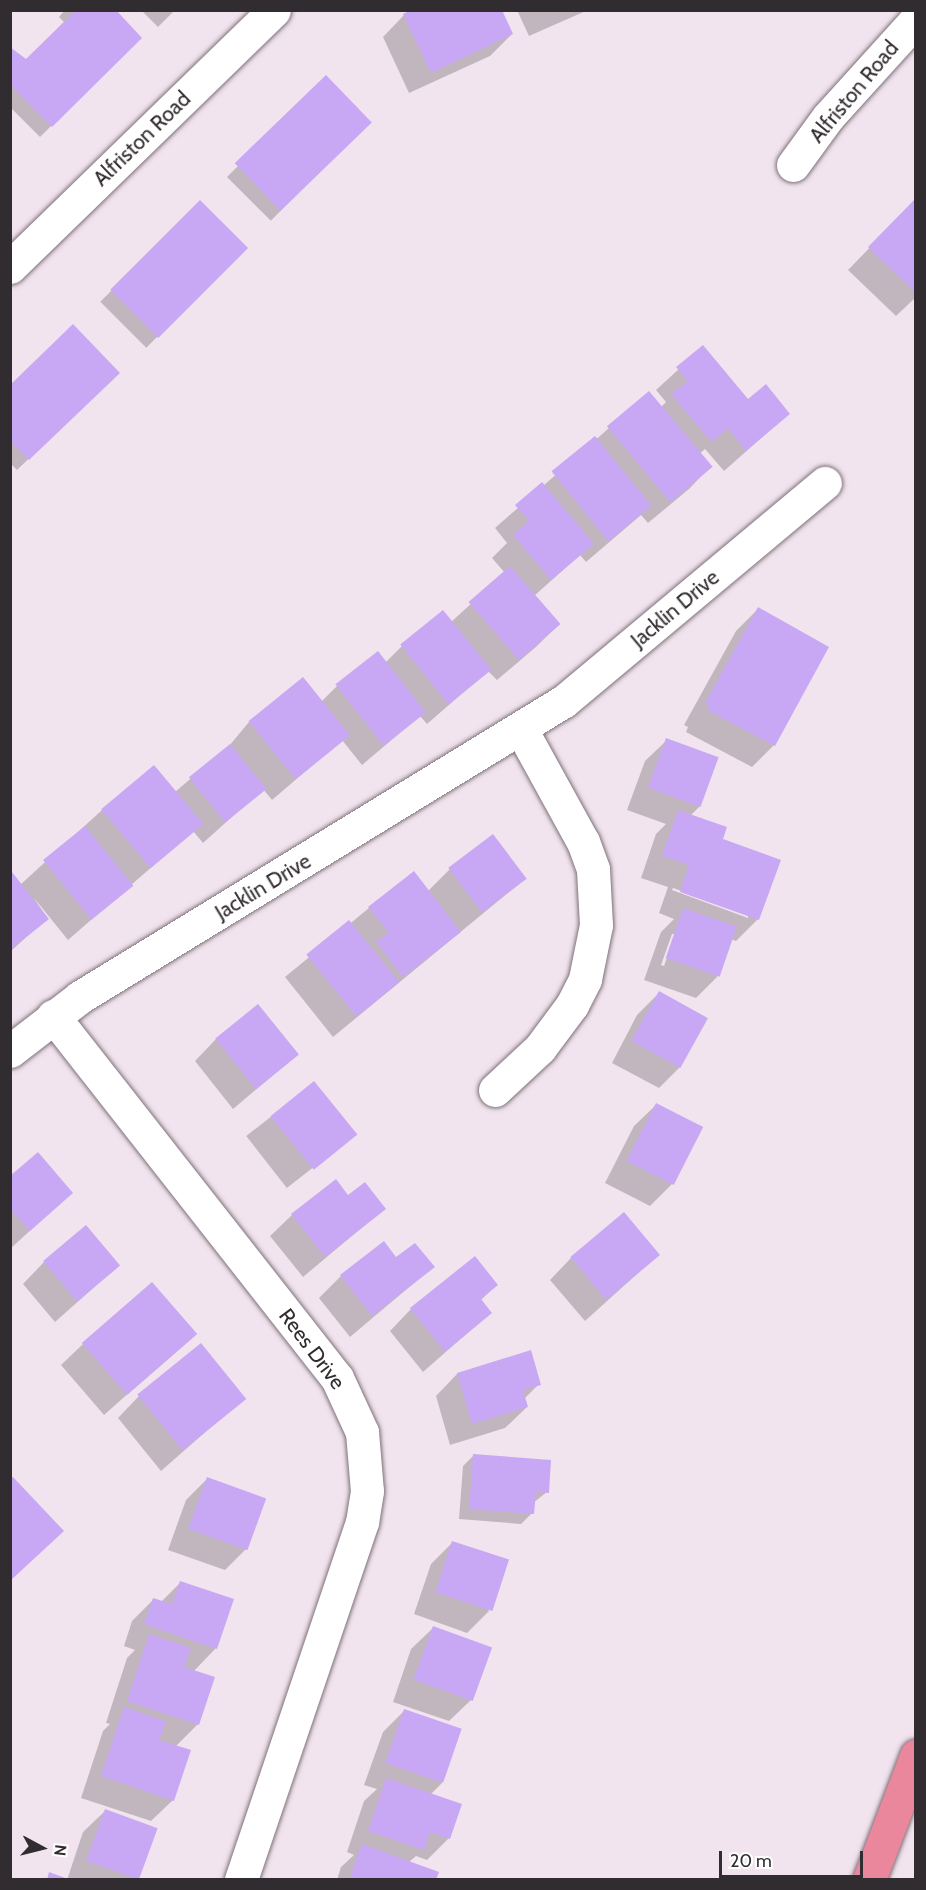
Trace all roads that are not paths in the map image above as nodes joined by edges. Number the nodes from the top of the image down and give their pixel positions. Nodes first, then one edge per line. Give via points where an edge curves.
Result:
1 (274, 10) edge
2 (915, 20) edge
3 (793, 165) dead end
4 (10, 267) edge
5 (825, 483) dead end
6 (522, 731) junction
7 (53, 1016) junction
8 (10, 1052) edge
9 (495, 1090) dead end
10 (915, 1756) edge
11 (241, 1880) edge
12 (869, 1880) edge

1 - 4 street, Alfriston Road
2 - 3 street, Alfriston Road via 828,117
5 - 6 street, Jacklin Drive via 564,701
6 - 7 street, Jacklin Drive
6 - 9 street via 583,842 593,870 596,925 585,979 572,1005 540,1048
7 - 8 street, Jacklin Drive
7 - 11 street, Rees Drive via 337,1378 362,1432 367,1491 362,1522
10 - 12 highway

